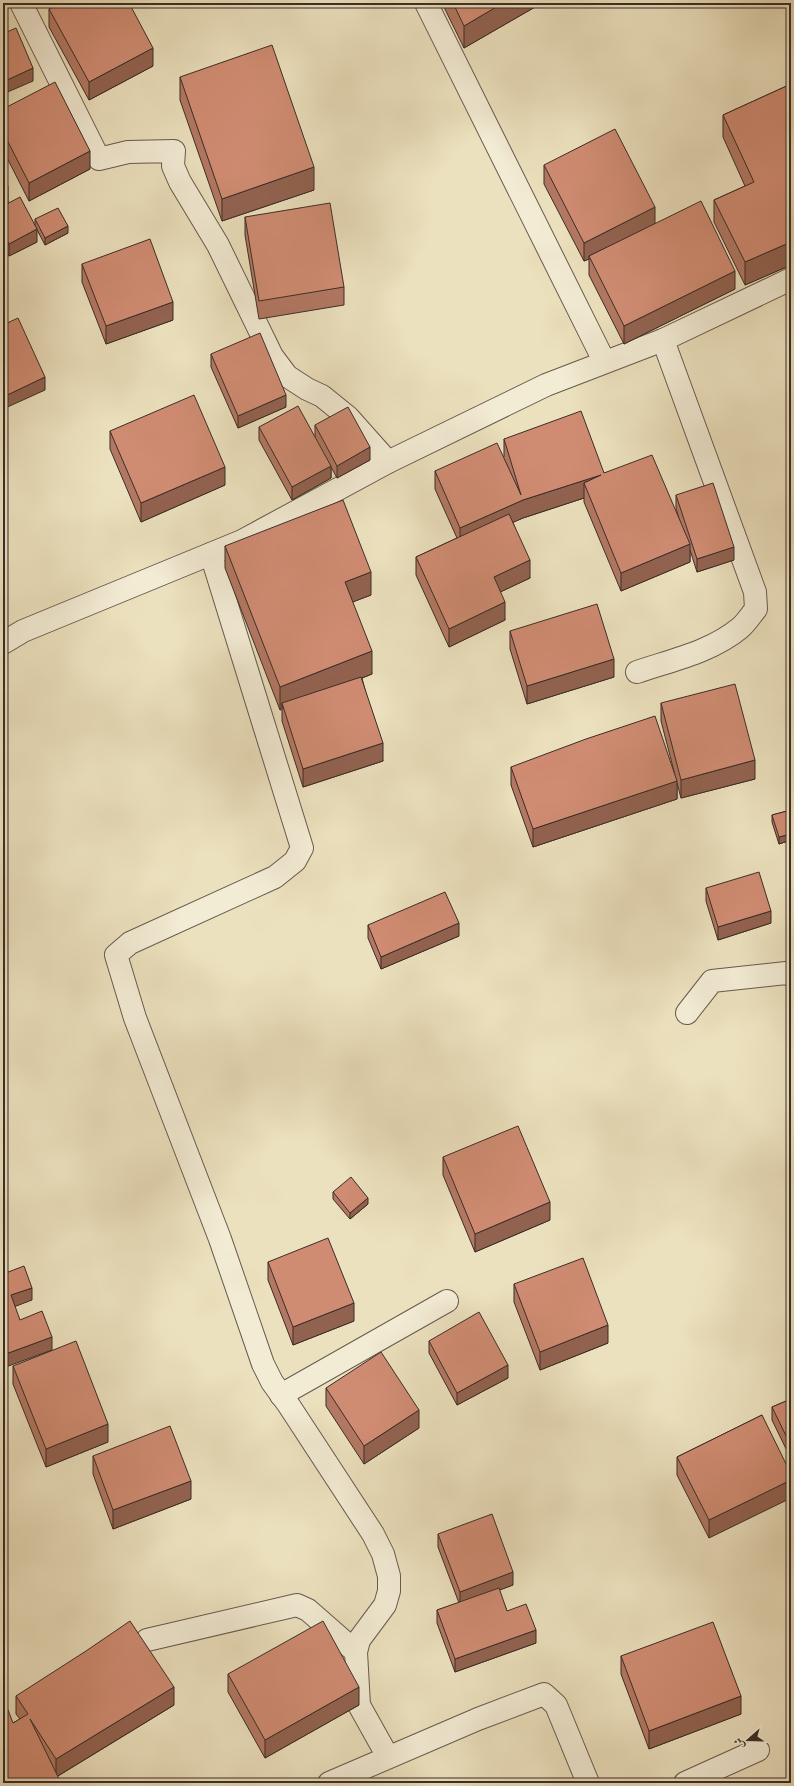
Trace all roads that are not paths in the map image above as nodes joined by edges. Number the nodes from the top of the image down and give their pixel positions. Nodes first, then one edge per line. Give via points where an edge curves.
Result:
1 (21, 3) edge
2 (426, 3) edge
3 (791, 279) edge
4 (663, 340) junction
5 (604, 361) junction
6 (388, 462) junction
7 (211, 554) junction
8 (3, 643) edge
9 (637, 672) dead end
10 (791, 975) edge
11 (686, 1013) dead end
12 (447, 1300) dead end
13 (281, 1395) junction
14 (147, 1640) dead end
15 (356, 1652) junction
16 (758, 1750) dead end
17 (388, 1758) junction
18 (329, 1783) edge
19 (588, 1783) edge
20 (685, 1783) edge

1 - 6 street via 99,159 128,152 174,151 173,166 180,182 218,245 272,356 287,376 322,396 348,417
2 - 5 street
3 - 4 street
4 - 5 street
4 - 9 street via 755,592 756,609 741,627 719,643
5 - 6 street via 546,384
6 - 7 street via 242,541
7 - 8 street via 23,631
7 - 13 street via 302,848 295,861 275,877 130,943 116,955 135,1018 220,1239 263,1364
10 - 11 street via 786,973 712,981
12 - 13 street
13 - 15 street via 384,1554 389,1576 389,1591 385,1605 359,1640
14 - 15 street via 296,1605 308,1610
15 - 17 street via 359,1705
16 - 20 street
17 - 18 street
17 - 19 street via 544,1694 556,1705

